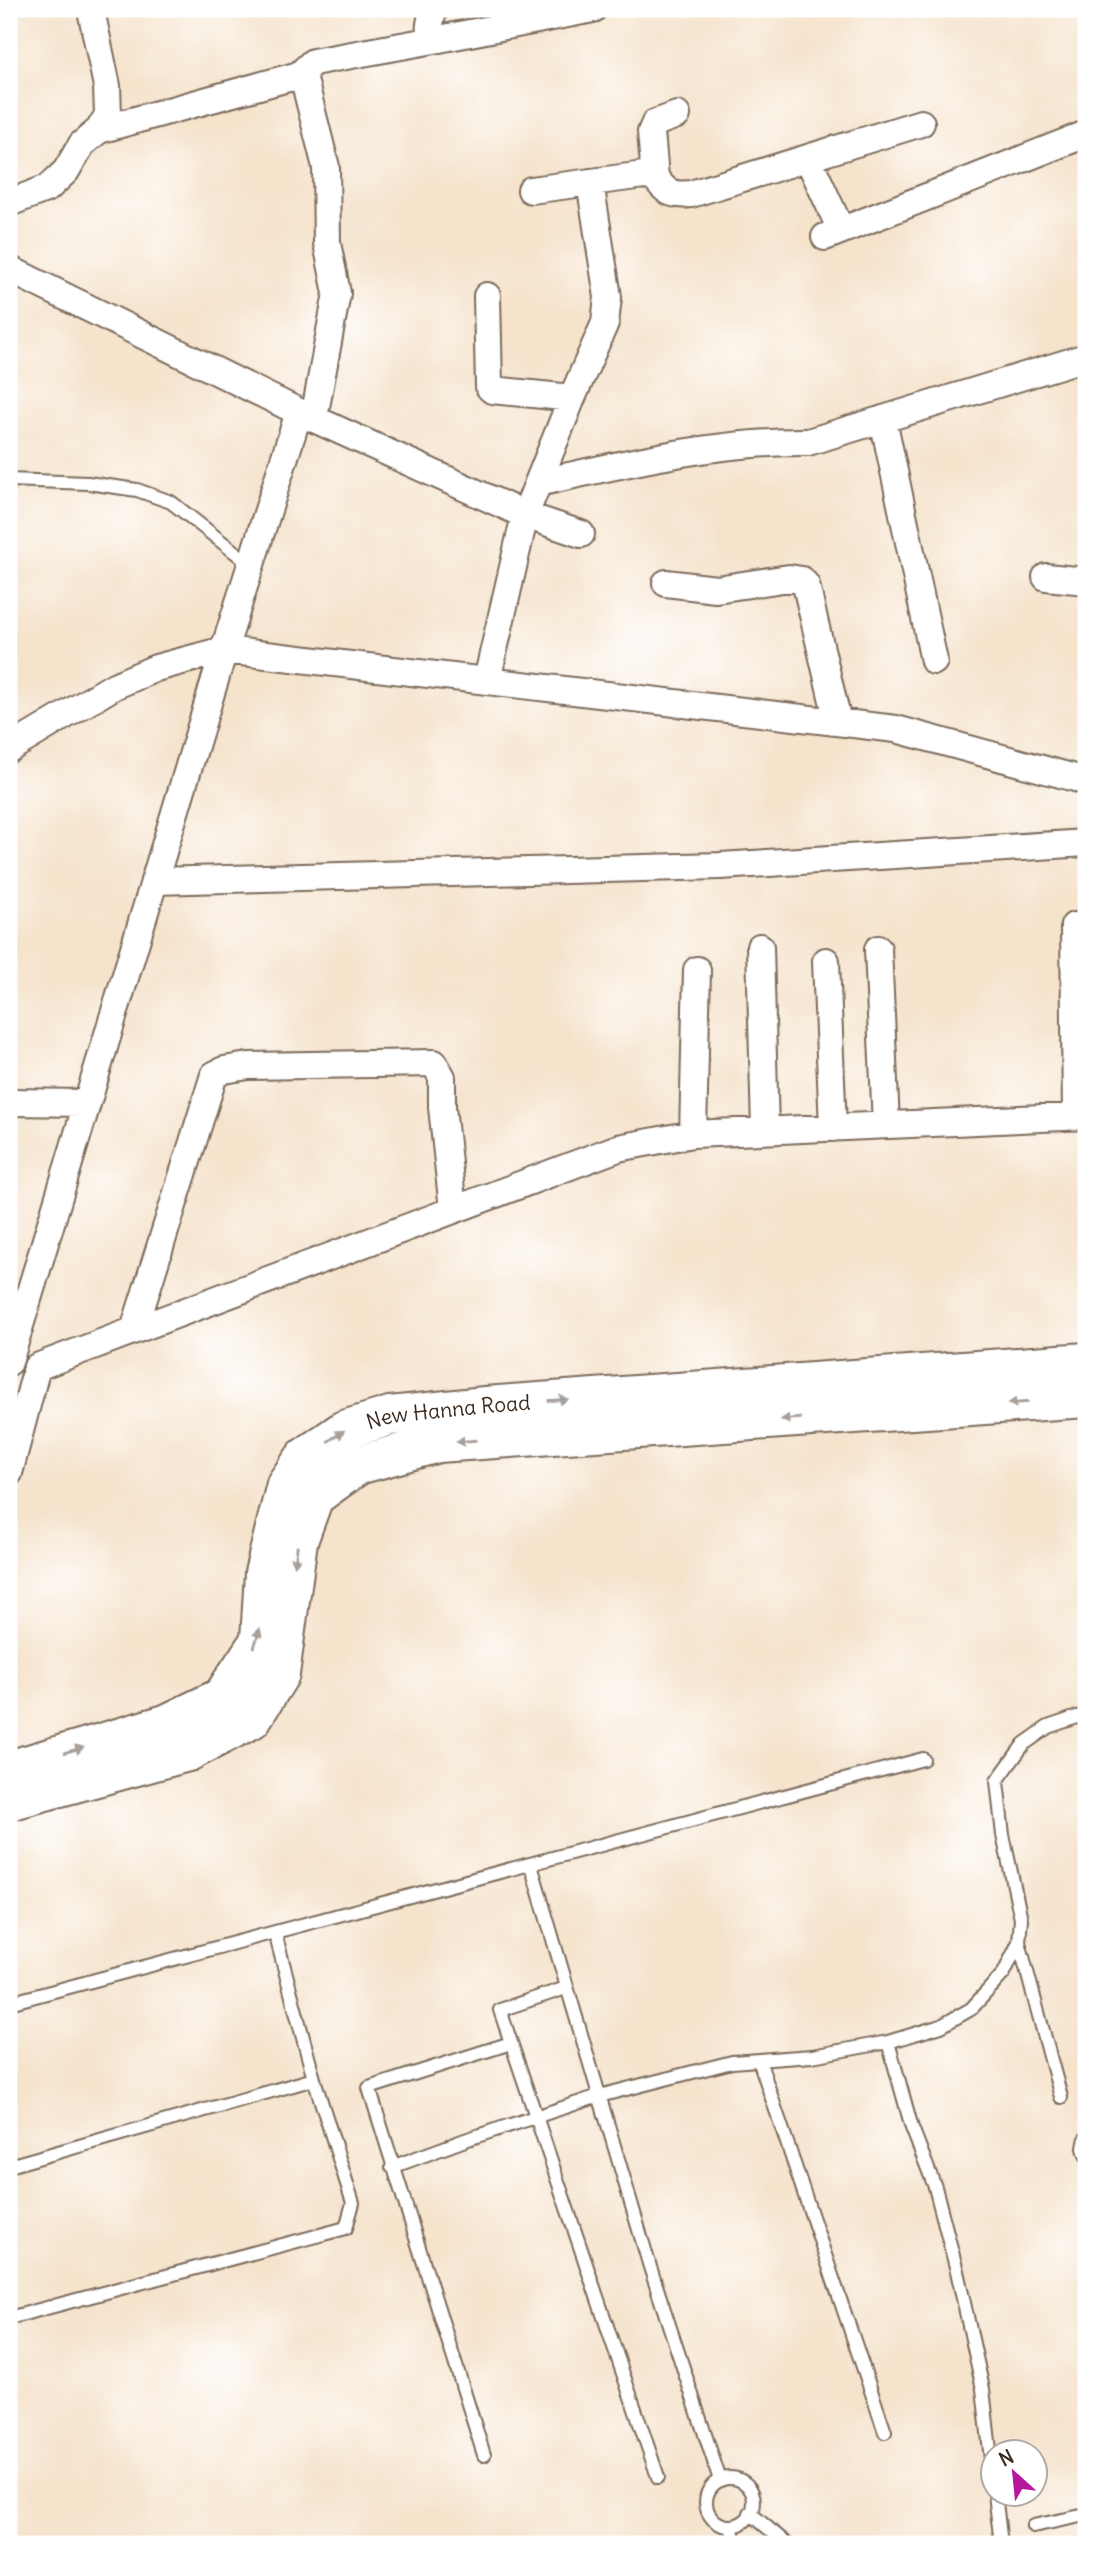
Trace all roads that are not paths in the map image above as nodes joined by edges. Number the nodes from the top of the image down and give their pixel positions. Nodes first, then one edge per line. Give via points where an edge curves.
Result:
1 (93, 9) edge
2 (434, 9) edge
3 (593, 9) edge
4 (434, 40) junction
5 (302, 72) junction
6 (677, 115) dead end
7 (921, 123) dead end
8 (99, 130) junction
9 (1086, 134) edge
10 (808, 158) junction
11 (655, 177) junction
12 (590, 182) junction
13 (531, 190) dead end
14 (9, 203) edge
15 (9, 269) edge
16 (487, 296) dead end
17 (1086, 356) edge
18 (572, 398) junction
19 (307, 415) junction
20 (883, 419) junction
21 (9, 480) edge
22 (538, 483) junction
23 (525, 515) junction
24 (581, 534) dead end
25 (251, 565) junction
26 (1046, 577) dead end
27 (1086, 581) edge
28 (666, 583) dead end
29 (224, 650) junction
30 (934, 661) dead end
31 (488, 680) junction
32 (838, 722) junction
33 (9, 749) edge
34 (1086, 780) edge
35 (1086, 843) edge
36 (154, 881) junction
37 (1074, 926) dead end
38 (760, 947) dead end
39 (878, 949) dead end
40 (826, 961) dead end
41 (697, 970) dead end
42 (9, 1102) edge
43 (86, 1103) junction
44 (1081, 1116) edge
45 (886, 1125) junction
46 (832, 1128) junction
47 (765, 1130) junction
48 (693, 1134) junction
49 (453, 1209) junction
50 (134, 1330) junction
51 (9, 1362) edge
52 (1086, 1362) edge
53 (1086, 1398) edge
54 (9, 1473) edge
55 (1086, 1714) edge
56 (923, 1759) dead end
57 (9, 1770) edge
58 (9, 1801) edge
59 (531, 1864) junction
60 (275, 1933) junction
61 (1019, 1942) junction
62 (566, 1987) junction
63 (9, 2003) edge
64 (888, 2042) junction
65 (511, 2043) junction
66 (759, 2060) junction
67 (314, 2079) junction
68 (599, 2096) junction
69 (1061, 2097) dead end
70 (535, 2118) junction
71 (1086, 2138) edge
72 (1086, 2155) edge
73 (9, 2166) edge
74 (392, 2167) junction
75 (9, 2318) edge
76 (885, 2432) dead end
77 (989, 2438) edge
78 (484, 2455) dead end
79 (657, 2477) dead end
80 (720, 2480) junction
81 (997, 2508) edge
82 (750, 2513) junction
83 (1086, 2515) edge
84 (1033, 2526) dead end
85 (731, 2527) junction
86 (736, 2544) edge
87 (787, 2544) edge
88 (1001, 2544) edge

1 - 8 street via 107,86 108,115
2 - 4 street via 429,34
3 - 4 street
4 - 5 street via 313,62
5 - 8 street
5 - 19 street via 326,167 327,243 337,293
6 - 11 street via 655,123 651,132
7 - 10 street
8 - 14 street via 82,144 66,171 48,188
9 - 10 street via 833,233
10 - 11 street via 691,194 664,191
11 - 12 street
12 - 13 street
12 - 18 street via 608,297 605,323
15 - 19 street
16 - 18 street via 489,387
17 - 20 street
18 - 22 street
19 - 23 street
19 - 25 street
20 - 22 street via 808,442 676,452
20 - 30 street
21 - 25 lane via 137,490 171,502
22 - 23 street
23 - 24 street
23 - 31 street
25 - 29 street
26 - 27 street
28 - 32 street via 716,589 802,580
29 - 31 street
29 - 33 street via 156,668 114,686
29 - 36 street
31 - 32 street
32 - 34 street via 896,729
35 - 36 street via 720,866
36 - 43 street
37 - 44 street
38 - 47 street
39 - 45 street
40 - 46 street
41 - 48 street
42 - 43 street
43 - 51 street
44 - 45 street
45 - 46 street
46 - 47 street
47 - 48 street
48 - 49 street via 618,1148
49 - 50 street
49 - 50 street via 442,1077 434,1063 224,1070 214,1075
50 - 54 street via 37,1367
57 -> 52 main road, New Hanna Road via 166,1724 222,1697 260,1640 264,1573 286,1484 305,1457 344,1430 390,1416 485,1406
53 -> 58 main road, New Hanna Road via 438,1444 358,1465 314,1497 298,1541 280,1674 252,1719 188,1752
55 - 61 lane via 1048,1727 1024,1744 997,1781 1003,1836 1021,1919
56 - 59 lane
59 - 60 lane
59 - 62 lane
60 - 63 lane
60 - 67 lane
61 - 64 lane via 1004,1973 971,2009 942,2026
61 - 69 lane
62 - 65 lane via 500,2010
62 - 68 lane
64 - 66 lane
64 - 77 lane via 957,2271 983,2389
65 - 70 lane
65 - 74 lane via 369,2088
66 - 68 lane via 732,2062
66 - 76 lane
67 - 73 lane
67 - 75 lane via 353,2203 346,2228
68 - 70 lane
68 - 80 lane
70 - 74 lane
70 - 79 lane
71 - 72 lane
74 - 78 lane
80 - 82 lane via 737,2479 750,2489 754,2505
80 - 85 lane via 708,2491 706,2508 715,2522
81 - 88 lane
82 - 85 lane via 747,2520
82 - 87 lane
83 - 84 lane
85 - 86 lane

